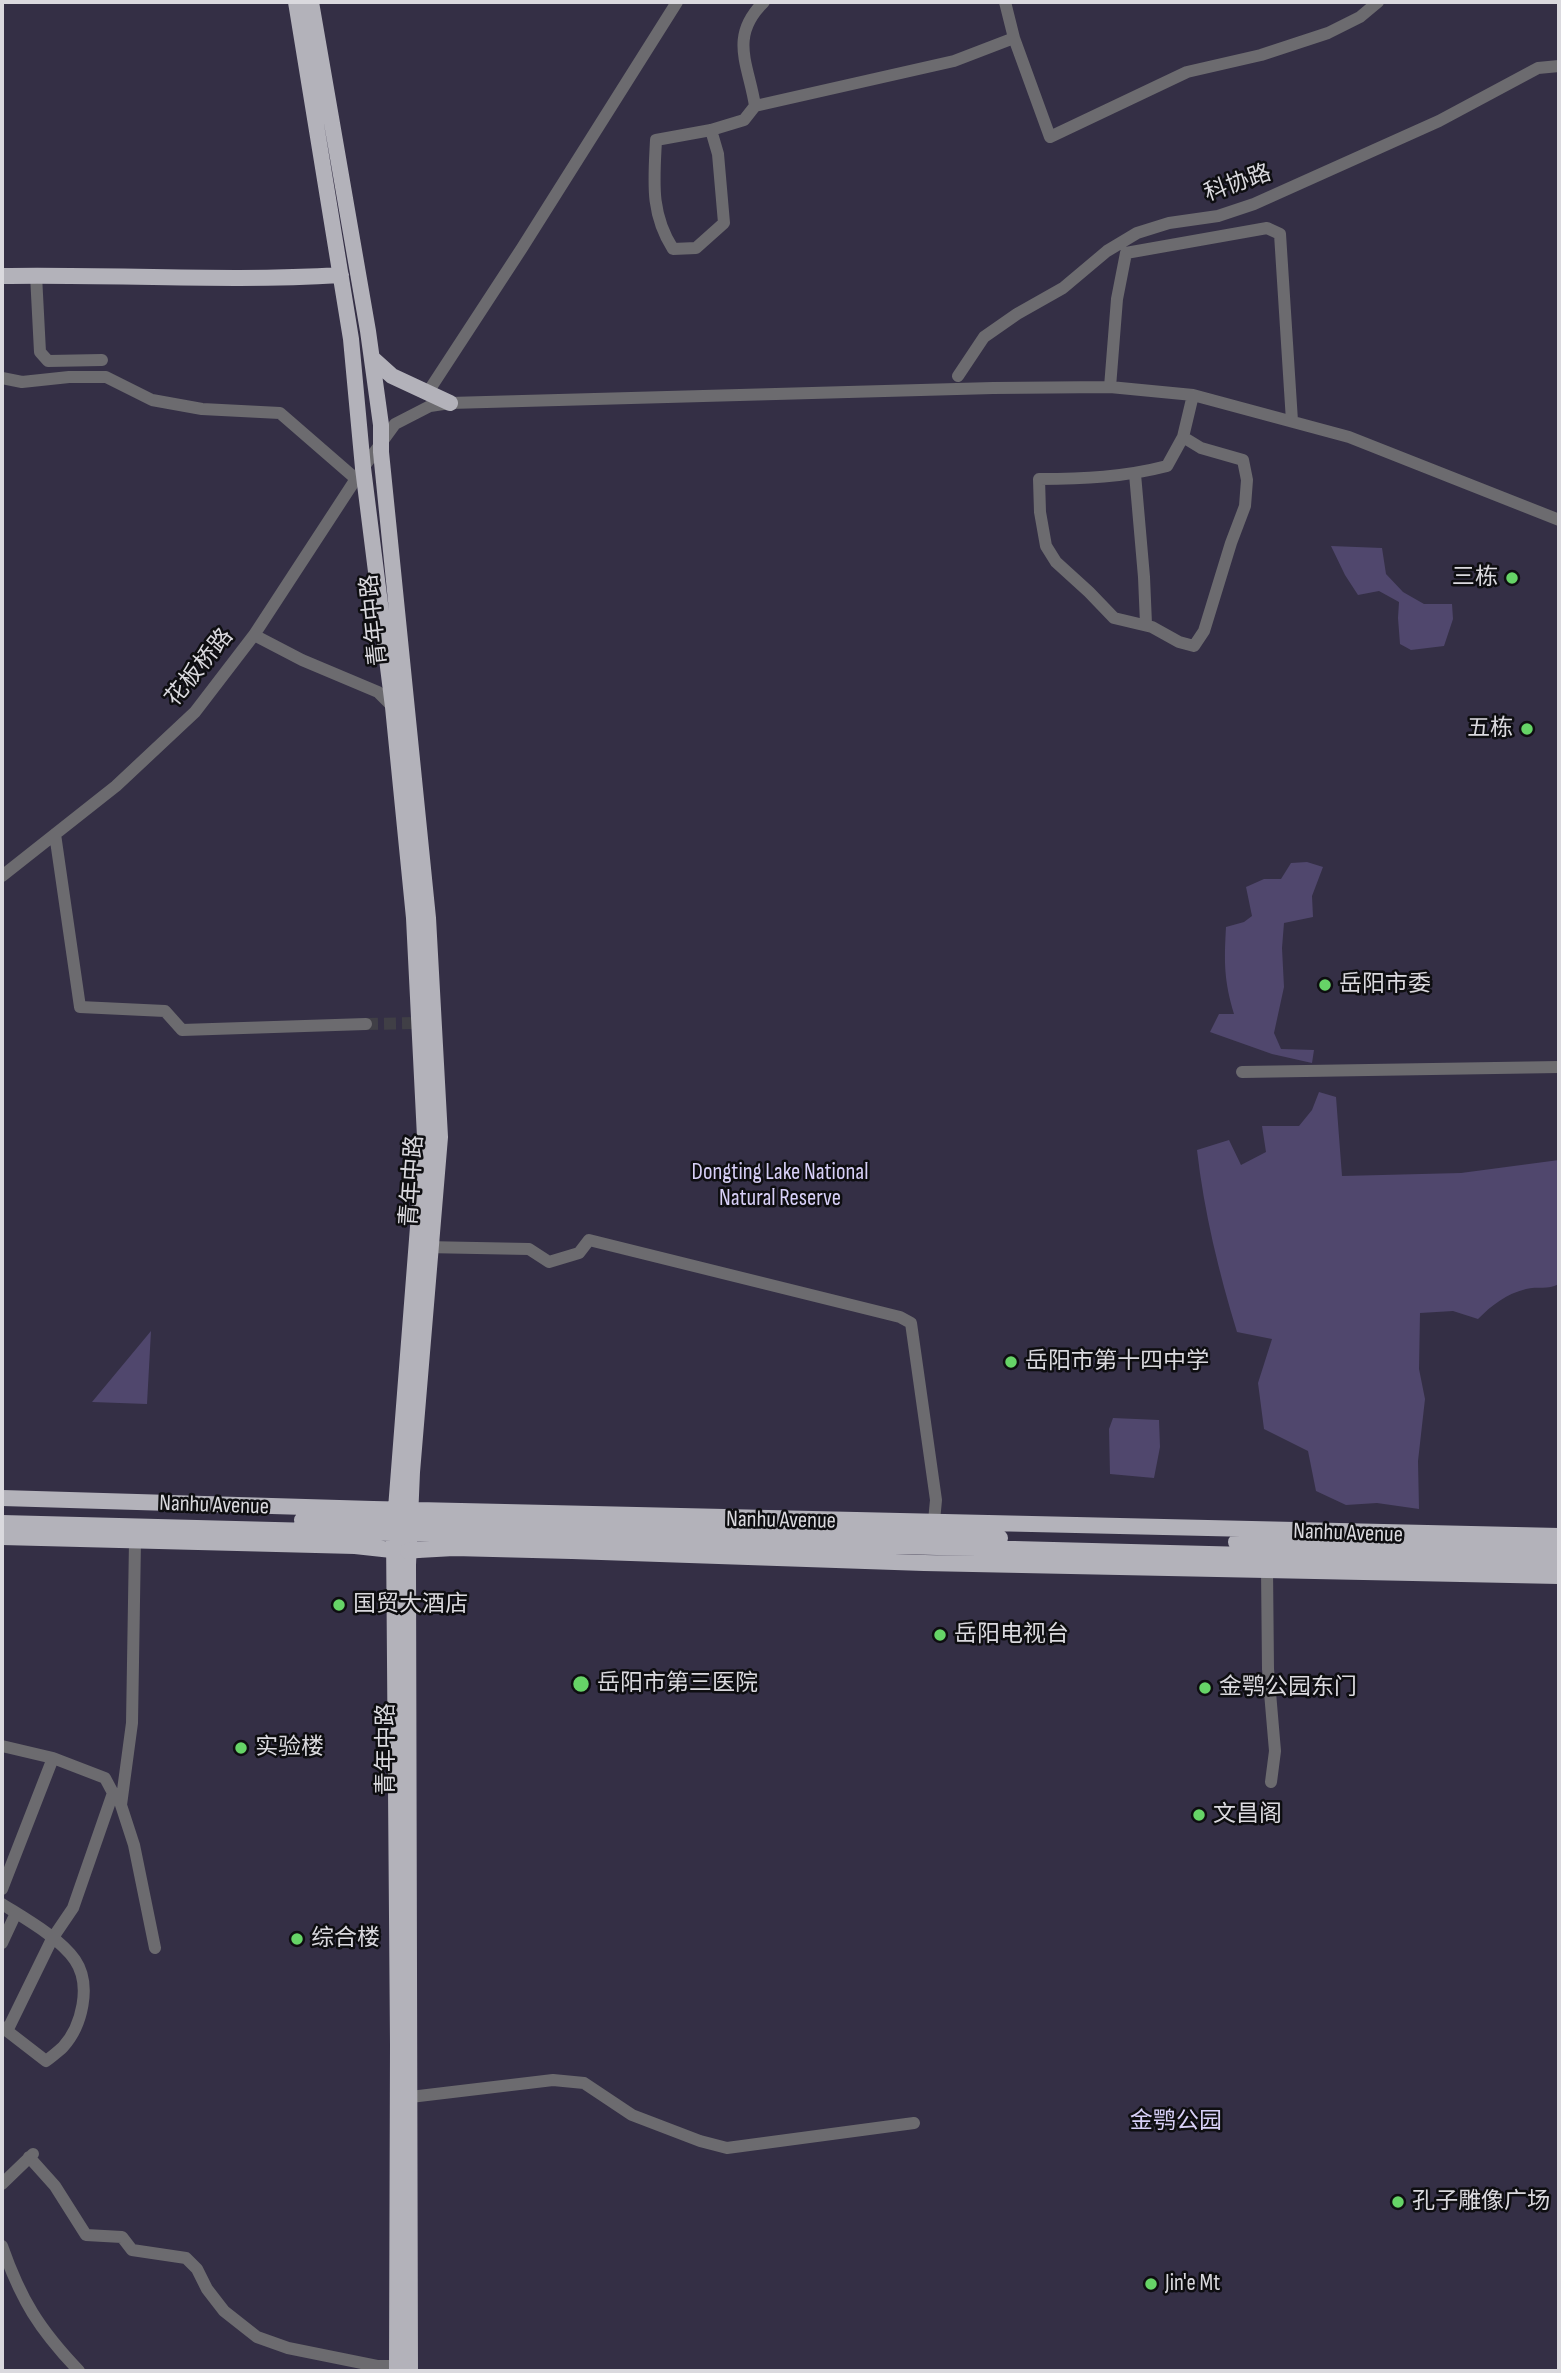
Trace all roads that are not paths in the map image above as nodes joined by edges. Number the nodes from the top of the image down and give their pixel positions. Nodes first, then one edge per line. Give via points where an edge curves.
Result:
1 (296, 2) edge
2 (311, 2) edge
3 (677, 2) edge
4 (764, 2) edge
5 (1005, 2) edge
6 (1378, 2) edge
7 (1014, 38) junction
8 (1559, 66) edge
9 (755, 106) junction
10 (711, 130) junction
11 (36, 275) junction
12 (341, 275) junction
13 (2, 276) edge
14 (372, 358) junction
15 (102, 360) dead end
16 (958, 376) dead end
17 (2, 378) edge
18 (1110, 387) junction
19 (428, 393) junction
20 (1193, 395) junction
21 (450, 403) junction
22 (1292, 421) junction
23 (1183, 437) junction
24 (381, 442) junction
25 (360, 473) junction
26 (1135, 474) junction
27 (1559, 520) edge
28 (1146, 624) junction
29 (254, 635) junction
30 (393, 707) junction
31 (55, 834) junction
32 (2, 876) edge
33 (366, 1024) tunnel mouth
34 (1559, 1067) edge
35 (1242, 1072) dead end
36 (424, 1247) junction
37 (2, 1498) edge
38 (2, 1513) edge
39 (934, 1521) junction
40 (2, 1523) edge
41 (404, 1532) junction
42 (1559, 1536) edge
43 (2, 1537) edge
44 (135, 1541) junction
45 (1559, 1549) edge
46 (1559, 1563) edge
47 (1267, 1569) junction
48 (1559, 1576) edge
49 (2, 1746) edge
50 (53, 1758) junction
51 (1271, 1782) dead end
52 (2, 1889) edge
53 (2, 1904) edge
54 (16, 1913) junction
55 (52, 1939) junction
56 (2, 1943) edge
57 (155, 1948) dead end
58 (4, 2029) edge
59 (404, 2098) junction
60 (914, 2123) dead end
61 (2, 2185) edge
62 (2, 2246) edge
63 (401, 2370) edge
64 (79, 2371) edge

1 - 12 main road, 青年中路
2 - 14 main road, 青年中路
3 - 19 street
4 - 9 street via 743,31 744,64
5 - 7 street
6 - 7 street via 1328,33 1187,72 1050,137
7 - 9 street via 954,61
8 - 16 street, 科协路 via 1538,68 1439,121 1254,204 1137,233 1063,288 984,337
9 - 10 street via 744,120
10 - 10 street via 656,140 654,191 661,231 673,249 695,248 724,223 718,154
11 - 12 main road
11 - 13 main road
11 - 15 street via 40,352 48,361
12 - 25 main road, 青年中路 via 351,339
14 - 19 main road via 392,376
14 - 24 main road, 青年中路
17 - 25 street via 22,382 106,377 152,400 202,409 280,413
18 - 20 street, 花板桥路
18 - 21 street, 花板桥路
18 - 22 street via 1126,253 1267,228 1280,234
19 - 21 main road
20 - 22 street, 花板桥路
20 - 23 street
21 - 24 street, 花板桥路 via 430,406 395,424
22 - 27 street, 花板桥路 via 1349,437
23 - 26 street via 1167,466
23 - 28 street via 1201,448 1242,460 1247,480 1245,506 1204,631 1194,646
24 - 25 street, 花板桥路
24 - 36 main road, 青年中路 via 428,918 440,1137
25 - 29 street, 花板桥路
25 - 30 main road, 青年中路
26 - 28 street
26 - 28 street via 1039,480 1040,512 1046,546 1056,562 1114,618
29 - 30 street via 378,692
29 - 31 street, 花板桥路 via 195,712 116,786
30 - 36 main road, 青年中路 via 414,918 425,1137
31 - 32 street, 花板桥路
31 - 33 street via 80,1007 165,1011 182,1030
34 - 35 street
36 - 39 street via 529,1249 550,1262 579,1253 589,1240 900,1317 911,1323 936,1500
36 - 41 main road, 青年中路
37 - 41 main road
38 - 41 main road, Nanhu Avenue
39 - 41 main road
39 - 42 main road
40 - 41 main road, Nanhu Avenue
41 - 44 main road via 355,1546
41 - 45 main road, Nanhu Avenue
41 - 46 main road, Nanhu Avenue
41 - 47 main road via 454,1548
41 - 59 main road, 青年中路
41 - 59 main road, 青年中路
43 - 44 main road
44 - 57 street via 132,1723 121,1805
47 - 48 main road
47 - 51 street via 1275,1751
49 - 50 street
50 - 52 street
50 - 55 street via 104,1778 113,1793 73,1909
53 - 54 street
54 - 55 street
54 - 56 street
55 - 58 street
55 - 58 street via 75,1961 84,1985 80,2019 64,2046 46,2061
59 - 60 street via 553,2080 584,2083 632,2115 727,2148
59 - 63 main road, 青年中路
61 - 63 street via 31,2156 86,2235 122,2237 132,2250 186,2258 224,2311 257,2337 288,2348
62 - 64 street via 36,2321

